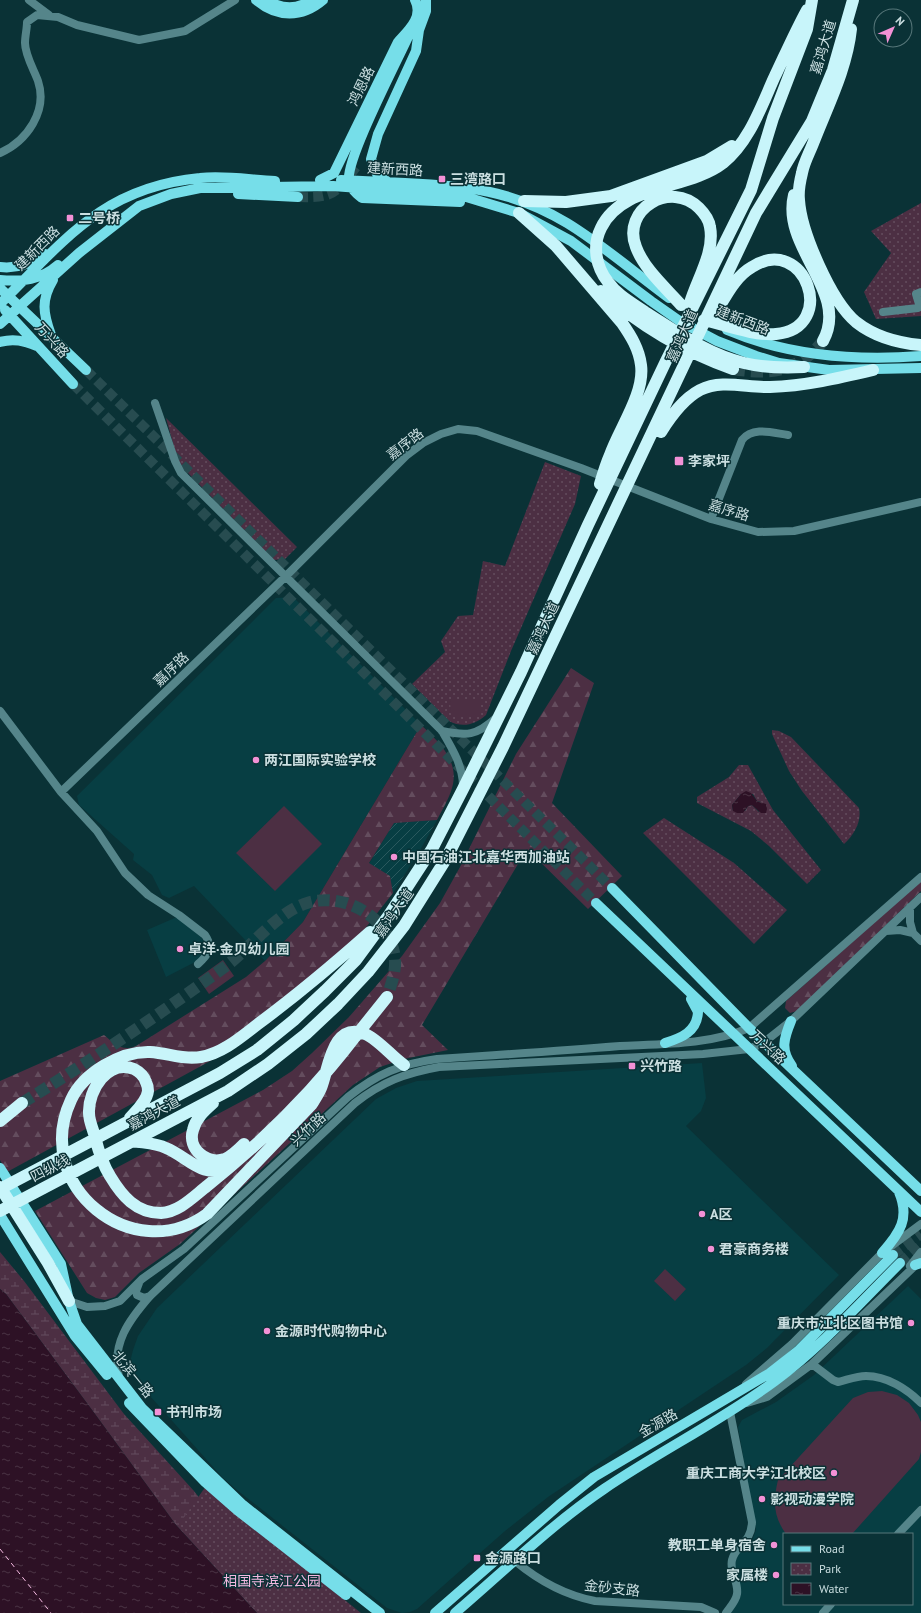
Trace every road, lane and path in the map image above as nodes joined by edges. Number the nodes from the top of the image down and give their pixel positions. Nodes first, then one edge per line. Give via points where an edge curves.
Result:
1 (29, 0) edge
2 (235, 0) edge
3 (256, 0) edge
4 (267, 0) edge
5 (311, 0) edge
6 (323, 0) edge
7 (415, 0) edge
8 (812, 0) edge
9 (854, 0) edge
10 (428, 1) edge
11 (418, 12) junction
12 (50, 16) junction
13 (416, 28) junction
14 (746, 136) junction
15 (0, 153) edge
16 (356, 167) tunnel mouth
17 (802, 171) junction
18 (320, 180) junction
19 (390, 183) junction
20 (200, 188) junction
21 (298, 197) tunnel mouth
22 (524, 201) junction
23 (495, 205) junction
24 (139, 206) junction
25 (519, 213) junction
26 (66, 238) junction
27 (556, 246) junction
28 (0, 267) edge
29 (58, 272) junction
30 (0, 280) edge
31 (700, 286) junction
32 (0, 288) edge
33 (921, 292) edge
34 (8, 296) junction
35 (721, 297) junction
36 (0, 305) edge
37 (681, 305) junction
38 (19, 306) junction
39 (883, 312) dead end
40 (10, 315) junction
41 (704, 320) junction
42 (0, 324) edge
43 (52, 338) junction
44 (823, 341) tunnel mouth
45 (0, 342) edge
46 (675, 343) junction
47 (921, 345) edge
48 (38, 346) junction
49 (921, 356) edge
50 (804, 367) junction
51 (921, 368) edge
52 (733, 369) tunnel mouth
53 (86, 370) tunnel mouth
54 (873, 370) junction
55 (73, 384) tunnel mouth
56 (155, 404) dead end
57 (788, 436) dead end
58 (635, 471) junction
59 (921, 502) edge
60 (711, 520) junction
61 (588, 525) junction
62 (285, 577) junction
63 (0, 711) edge
64 (499, 715) junction
65 (442, 731) junction
66 (463, 789) junction
67 (61, 792) junction
68 (921, 877) edge
69 (612, 888) tunnel mouth
70 (921, 897) edge
71 (596, 903) tunnel mouth
72 (910, 907) junction
73 (389, 915) junction
74 (886, 931) junction
75 (913, 933) junction
76 (921, 941) edge
77 (198, 964) dead end
78 (678, 982) junction
79 (387, 997) tunnel mouth
80 (791, 1021) junction
81 (749, 1028) junction
82 (734, 1035) junction
83 (354, 1038) junction
84 (763, 1043) junction
85 (665, 1044) junction
86 (749, 1049) junction
87 (404, 1065) junction
88 (801, 1079) junction
89 (228, 1091) junction
90 (0, 1116) edge
91 (0, 1121) edge
92 (126, 1122) junction
93 (104, 1134) joint
94 (133, 1141) junction
95 (275, 1141) junction
96 (113, 1152) joint
97 (885, 1158) junction
98 (871, 1164) junction
99 (0, 1168) edge
100 (917, 1185) edge
101 (0, 1188) edge
102 (898, 1190) junction
103 (921, 1191) edge
104 (0, 1211) edge
105 (921, 1212) edge
106 (0, 1216) edge
107 (921, 1224) edge
108 (912, 1231) junction
109 (921, 1231) edge
110 (921, 1252) edge
111 (882, 1253) junction
112 (919, 1263) edge
113 (904, 1275) junction
114 (142, 1279) junction
115 (150, 1296) junction
116 (69, 1300) junction
117 (812, 1364) junction
118 (120, 1382) junction
119 (735, 1394) junction
120 (921, 1403) edge
121 (743, 1404) junction
122 (730, 1412) junction
123 (921, 1510) edge
124 (899, 1533) edge
125 (515, 1561) junction
126 (454, 1596) junction
127 (830, 1605) edge
128 (458, 1611) edge
129 (369, 1613) edge
130 (380, 1613) edge
131 (435, 1613) edge
132 (715, 1613) edge
133 (726, 1613) edge
134 (823, 1613) edge

1 - 12 street
2 - 12 street via 185,31 139,40
3 - 6 main road via 266,8 289,15 300,14
4 - 5 main road via 280,7 298,7
7 - 11 main road
8 - 14 highway
8 - 31 highway, 嘉鸿大道 via 807,29 773,118 751,190
9 - 17 highway via 849,49
9 - 35 highway, 嘉鸿大道 via 833,70 812,121 756,213
10 - 11 street
10 - 13 main road, 鸿恩路 via 426,11
11 - 13 main road, 鸿恩路
12 - 15 street via 37,14 27,22 25,44 39,83 42,103 35,122 23,137
13 - 16 main road
13 - 18 main road, 鸿恩路 via 398,42 334,172
13 - 19 main road, 鸿恩路 via 416,51 378,134 371,160 377,174
13 - 23 main road via 404,45 349,170 354,191 362,198
14 - 22 highway via 725,152 707,161 611,196 566,202
14 - 50 highway via 733,153 706,173 648,192 612,212 601,228 596,246 598,264 608,283 627,300 688,340 732,359 776,368
17 - 44 highway via 793,198 792,221 797,238 822,286 827,302 829,326
17 - 47 highway via 798,199 806,234 832,290 844,309 877,335 901,343
18 - 19 main road, 建新西路
18 - 26 main road, 建新西路 via 201,178 164,183 112,203 94,214
19 - 22 main road, 建新西路 via 460,186 488,190
20 - 21 main road via 229,193
20 - 23 main road, 建新西路 via 333,186 448,194
20 - 24 main road, 建新西路 via 171,194
22 - 37 main road, 建新西路 via 584,233
23 - 25 main road, 建新西路
24 - 29 main road, 建新西路
24 - 30 main road via 103,225 54,268 37,278 18,282
25 - 27 highway
25 - 50 main road, 建新西路 via 571,241 665,312 699,332 735,349 779,363
26 - 28 main road via 28,264 15,268
26 - 34 main road, 建新西路
27 - 46 highway via 608,297
27 - 61 highway via 629,334 641,366 635,397 610,454
29 - 38 main road, 建新西路
29 - 43 main road via 49,287 44,305
31 - 37 highway via 709,248 710,232 707,218 697,206 682,198 674,196 658,199 638,216 634,238 646,265
31 - 46 highway, 嘉鸿大道
32 - 34 main road
33 - 39 street via 916,294 918,308
34 - 36 main road, 建新西路
34 - 38 main road
35 - 41 highway via 746,271 759,263 774,260 786,262 802,274 811,297 809,310 803,320 782,333 759,333
35 - 58 highway, 嘉鸿大道 via 683,369
36 - 40 main road, 建新西路
37 - 41 main road, 建新西路
38 - 40 main road, 建新西路
38 - 43 main road, 万兴路
40 - 42 main road, 建新西路
40 - 48 main road, 万兴路
41 - 49 main road, 建新西路 via 741,337 784,350 876,358
43 - 53 main road, 万兴路
45 - 48 main road via 9,339 21,340
46 - 52 highway
46 - 61 highway, 嘉鸿大道
48 - 55 main road, 万兴路
50 - 54 main road, 建新西路
51 - 54 main road, 建新西路
54 - 58 highway via 791,386 770,388 722,384 700,390 685,401 670,418
56 - 62 street via 181,473
57 - 60 street via 756,431 742,440
58 - 89 highway, 嘉鸿大道 via 506,741 426,894 388,948 338,1004 268,1064
59 - 60 street, 嘉序路 via 776,533 743,529
60 - 62 street, 嘉序路 via 581,468 477,431 458,429 423,443 407,455
61 - 64 highway, 嘉鸿大道
62 - 65 street
62 - 67 street, 嘉序路
63 - 67 street
64 - 65 street via 477,732 459,735
64 - 66 highway, 嘉鸿大道
65 - 66 street via 457,758 463,776
66 - 73 highway, 嘉鸿大道 via 432,849
67 - 77 street via 97,831 125,873 148,895 205,935 210,949
68 - 81 street, 兴竹路
69 - 81 main road, 万兴路
70 - 72 street, 兴竹路
71 - 78 main road, 万兴路
72 - 74 street, 兴竹路
72 - 75 street
73 - 92 highway, 嘉鸿大道 via 356,960 294,1020 257,1050 220,1073
73 - 95 highway via 317,978 234,1042 217,1052 201,1057 182,1058 150,1052 135,1054 104,1066 79,1086 71,1099 61,1128 64,1161 74,1185 83,1198 114,1221 149,1231 171,1230 193,1224 207,1214
74 - 75 street via 900,930
74 - 80 street, 兴竹路
75 - 76 street
78 - 82 main road, 万兴路
78 - 85 main road via 695,1003 698,1017 695,1025 681,1038
79 - 83 highway
80 - 84 street, 兴竹路
80 - 88 main road via 784,1039 784,1048 787,1060
81 - 82 street, 兴竹路
81 - 84 main road, 万兴路
82 - 85 street, 兴竹路
82 - 86 main road, 万兴路
83 - 89 highway via 263,1128 226,1158 209,1160 197,1150 192,1132 203,1112
83 - 92 highway via 296,1106 254,1146 184,1205 167,1212 154,1213 133,1206 108,1174 97,1145 89,1114 91,1092 100,1078 123,1066 138,1071 145,1077 148,1090 145,1099
84 - 86 street, 兴竹路
84 - 88 main road, 万兴路
85 - 87 street, 兴竹路 via 437,1059
86 - 98 main road, 万兴路
86 - 115 street, 兴竹路 via 703,1054 438,1067 392,1079 355,1102
87 - 95 highway via 366,1034 357,1032 343,1036 332,1048 321,1088 312,1104
87 - 114 street, 兴竹路 via 386,1071 348,1097 184,1249
88 - 97 main road, 万兴路
89 - 94 highway, 嘉鸿大道
90 - 91 highway via 22,1103
92 - 93 highway, 嘉鸿大道
93 - 101 highway, 四纵线
94 - 95 highway via 166,1148 191,1164 208,1171 223,1170 244,1161
94 - 96 highway, 嘉鸿大道
96 - 104 highway, 四纵线
97 - 98 main road via 889,1165 887,1169 882,1170
97 - 100 main road, 万兴路
98 - 102 main road, 万兴路
99 - 116 main road, 北滨一路 via 61,1264
100 - 103 main road, 万兴路
101 - 116 highway
102 - 105 main road, 万兴路
102 - 111 main road via 904,1203 902,1224
106 - 129 main road, 北滨一路 via 75,1336 139,1415 205,1482 237,1510
107 - 108 street
108 - 109 street
108 - 111 street
110 - 113 street
111 - 119 street via 792,1344
112 - 113 street
113 - 117 street
114 - 115 street via 137,1286 137,1295 144,1298
114 - 116 street, 兴竹路 via 120,1301 105,1306 87,1307
115 - 118 street, 兴竹路 via 131,1318 120,1339 116,1366
116 - 118 main road, 北滨一路 via 77,1324
117 - 120 street via 838,1382 867,1376 898,1385
117 - 121 street via 767,1397
118 - 130 main road, 北滨一路 via 142,1408 243,1505
119 - 121 main road, 金源路 via 770,1373 798,1351 897,1259 803,1359
119 - 126 main road, 金源路 via 594,1478
121 - 122 main road, 金源路
122 - 125 main road, 金源路 via 603,1489
122 - 133 street via 752,1522 750,1536 732,1559 737,1595
123 - 124 street
125 - 128 main road, 金源路
125 - 132 street, 金砂支路 via 548,1584 579,1598 701,1608
126 - 128 main road via 452,1605
126 - 131 main road, 金源路
127 - 134 street

